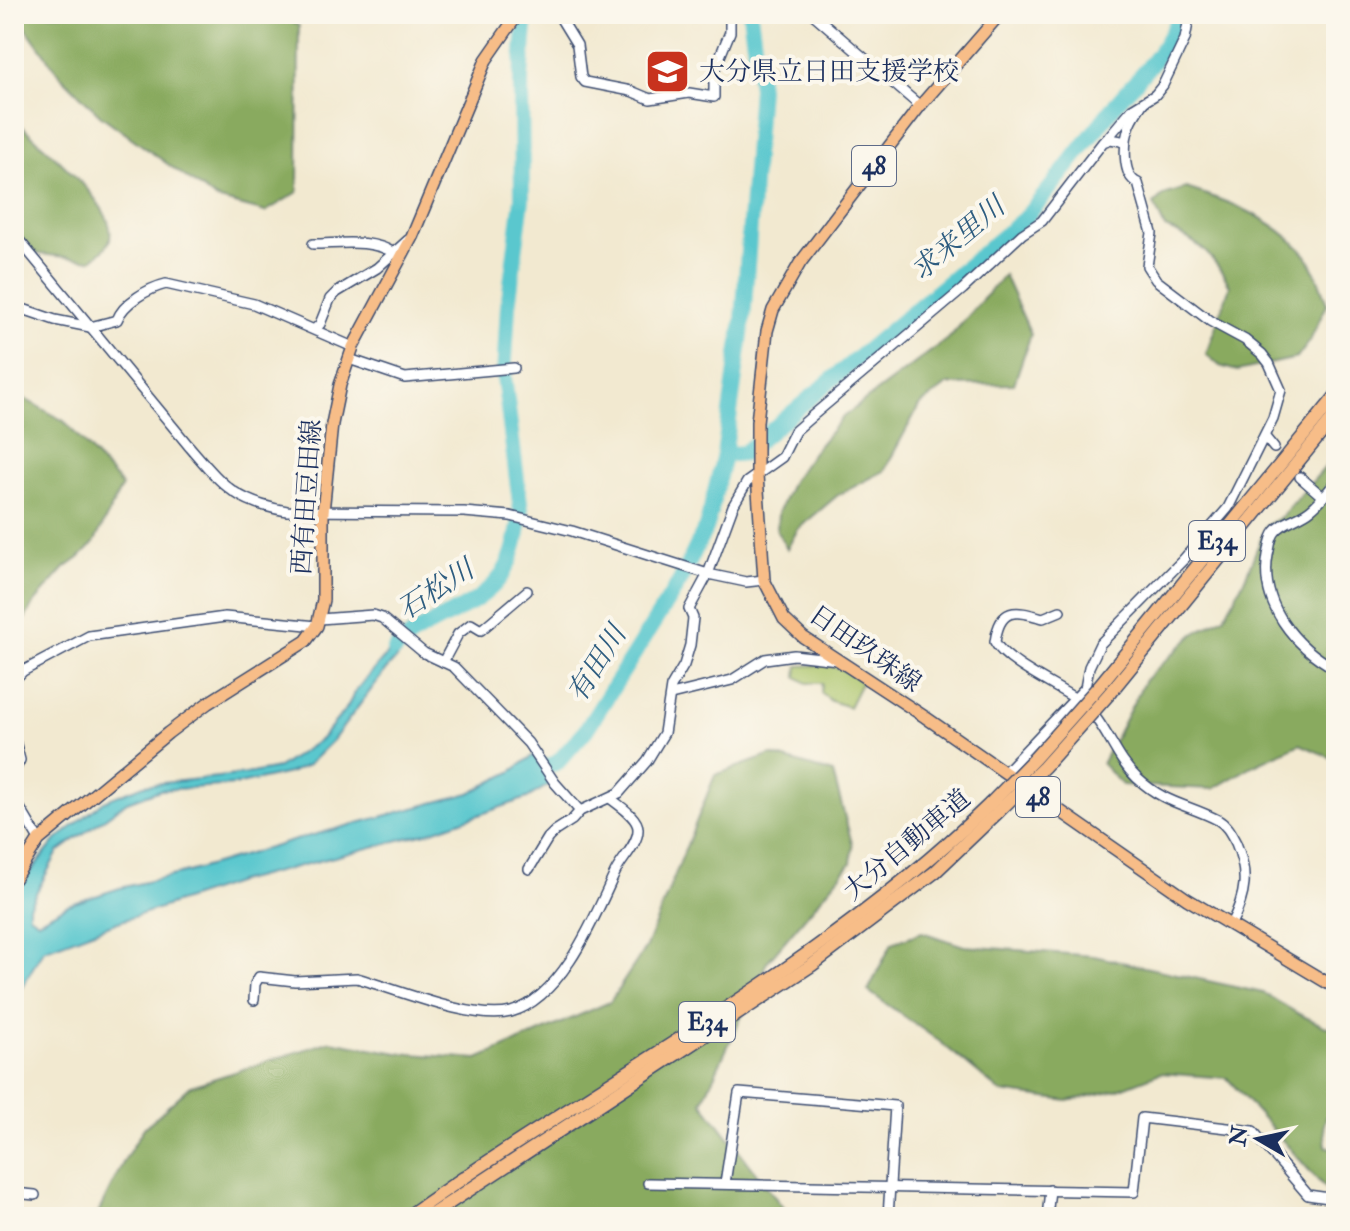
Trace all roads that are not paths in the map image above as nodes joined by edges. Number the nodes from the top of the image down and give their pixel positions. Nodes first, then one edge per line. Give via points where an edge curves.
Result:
1 (558, 14) edge
2 (730, 14) edge
3 (813, 14) edge
4 (1000, 14) edge
5 (515, 16) edge
6 (1188, 23) dead end
7 (1143, 103) junction
8 (920, 106) junction
9 (1103, 142) junction
10 (1126, 142) junction
11 (14, 234) edge
12 (412, 237) junction
13 (313, 244) dead end
14 (394, 253) junction
15 (14, 306) edge
16 (90, 327) junction
17 (315, 329) junction
18 (353, 347) junction
19 (349, 359) junction
20 (514, 368) dead end
21 (1336, 396) edge
22 (1336, 415) edge
23 (1265, 437) junction
24 (1274, 448) dead end
25 (757, 475) junction
26 (1300, 477) dead end
27 (1336, 482) edge
28 (1323, 497) junction
29 (323, 512) junction
30 (708, 574) junction
31 (764, 580) junction
32 (527, 591) dead end
33 (1060, 611) dead end
34 (319, 622) junction
35 (840, 660) junction
36 (443, 662) junction
37 (1336, 669) edge
38 (14, 680) edge
39 (1104, 690) junction
40 (671, 695) junction
41 (1075, 699) junction
42 (14, 737) edge
43 (14, 772) edge
44 (1005, 772) junction
45 (14, 798) edge
46 (611, 799) junction
47 (994, 808) junction
48 (580, 811) junction
49 (39, 840) junction
50 (529, 869) dead end
51 (14, 879) edge
52 (1231, 924) junction
53 (1336, 988) edge
54 (254, 1000) dead end
55 (648, 1183) dead end
56 (725, 1183) junction
57 (890, 1186) junction
58 (1050, 1190) junction
59 (14, 1193) edge
60 (35, 1195) dead end
61 (1336, 1199) edge
62 (407, 1217) edge
63 (428, 1217) edge
64 (888, 1217) edge
65 (1047, 1217) edge

1 - 2 street via 577,45 585,82 656,100 689,93 714,97 714,71 730,32
3 - 8 street
4 - 8 main road, 日田玖珠線 / 48
5 - 12 main road, 西有田豆田線 via 486,60
6 - 7 street via 1163,85
7 - 9 street
7 - 10 street
8 - 25 main road, 日田玖珠線 / 48 via 800,263 773,310 760,378
9 - 10 street
9 - 25 street via 1042,221 795,431 782,457
10 - 23 street via 1128,174 1138,183 1152,233 1147,266 1156,280 1245,340 1269,363 1281,390
11 - 16 street
12 - 14 street
12 - 18 main road, 西有田豆田線
13 - 14 street via 373,244
14 - 17 street via 337,292
15 - 16 street
16 - 17 street via 117,320 152,287 166,284 254,304
16 - 29 street via 234,494 260,506
17 - 18 street
18 - 19 main road, 西有田豆田線
19 - 20 street via 405,378
19 - 29 main road, 西有田豆田線 via 332,424
21 - 39 highway, 大分自動車道 / E34
22 - 39 highway, 大分自動車道 / E34
23 - 24 street
23 - 41 street via 1228,508 1100,644 1085,688
25 - 30 street via 733,506
25 - 31 main road, 日田玖珠線 / 48
26 - 28 street
27 - 28 street
28 - 37 street via 1276,529 1266,566 1272,599 1286,628
29 - 30 street via 510,516
29 - 34 main road, 西有田豆田線
30 - 31 street
30 - 40 street via 689,609 690,645
31 - 35 main road, 日田玖珠線 / 48 via 784,619
32 - 36 street via 481,630 471,624 458,634
33 - 41 street via 1043,618 1013,612 998,628 995,642 1010,659
34 - 36 street via 373,615
34 - 38 street via 225,617 89,636
34 - 49 main road via 306,641 208,703
35 - 40 street via 794,655 765,659 732,680
35 - 44 main road, 日田玖珠線 / 48
36 - 48 street via 528,743
39 - 47 highway, 大分自動車道 / E34, bridge via 1035,758
40 - 46 street via 664,733 647,761
41 - 44 street
41 - 52 street via 1151,790 1227,826 1246,871
42 - 43 street via 20,760
44 - 52 main road, 日田玖珠線 / 48 via 1176,892
45 - 49 street
46 - 48 street
46 - 54 street via 634,819 638,834 575,957 524,1006 510,1012 456,1009 341,977 259,977
47 - 62 highway, 大分自動車道 / E34 via 806,953
47 - 63 highway, 大分自動車道 / E34 via 935,872 812,965
48 - 50 street via 548,838
49 - 51 main road
52 - 53 main road, 日田玖珠線 / 48
55 - 56 street
56 - 57 street
56 - 57 street via 739,1093 744,1092 895,1106
57 - 58 street
57 - 64 street
58 - 61 street via 1134,1192 1142,1118 1253,1131 1308,1195
58 - 65 street
59 - 60 street

